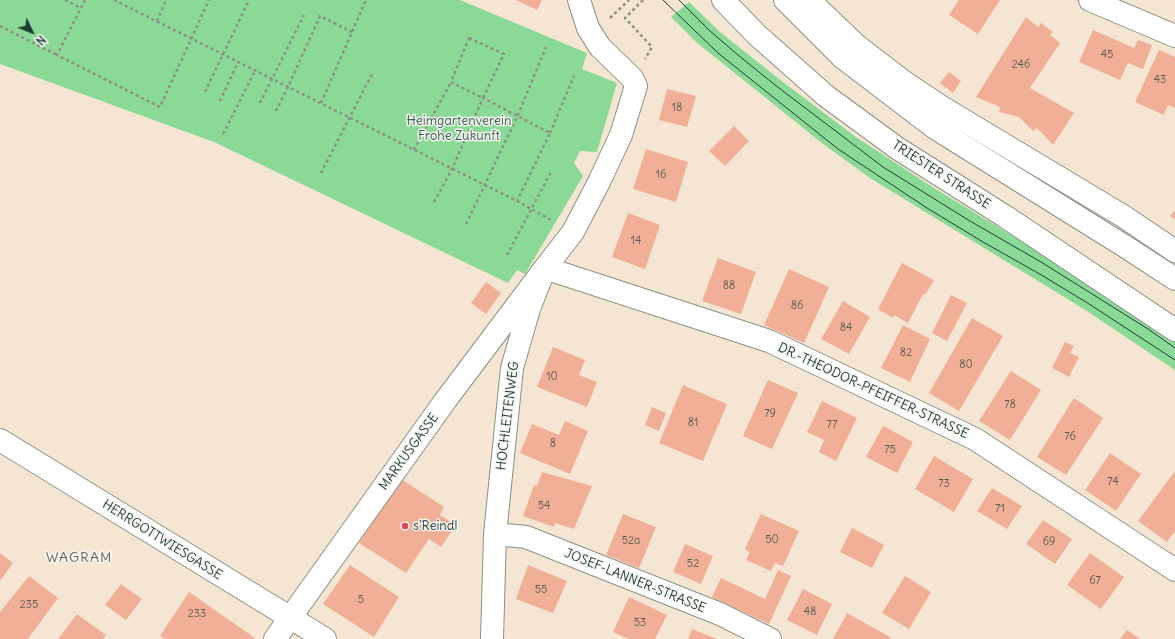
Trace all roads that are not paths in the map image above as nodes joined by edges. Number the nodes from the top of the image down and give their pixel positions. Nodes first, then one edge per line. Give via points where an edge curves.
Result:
1 (579, 0) edge
2 (723, 0) edge
3 (785, 0) edge
4 (809, 0) edge
5 (1090, 0) edge
6 (1175, 36) edge
7 (1175, 251) edge
8 (545, 268) junction
9 (1175, 279) edge
10 (1175, 330) edge
11 (0, 440) edge
12 (495, 534) junction
13 (1175, 570) edge
14 (291, 618) junction
15 (275, 639) edge
16 (325, 639) edge
17 (492, 639) edge
18 (770, 639) edge

1 - 8 street, HOCHLEITENWEG via 588,28 600,47 632,78 636,86 621,135 599,182 573,232
2 - 10 street, TRIESTER STRASSE via 757,35 826,96 897,148
3 - 9 street via 842,57 935,128
4 - 7 street via 856,45 904,82 1123,216
5 - 6 street
8 - 12 street, HOCHLEITENWEG via 529,309 512,368
8 - 13 street, DR.-THEODOR-PFEIFFER-STRASSE via 769,341 975,440
8 - 14 street, MARKUSGASSE via 445,401
11 - 14 street, HERRGOTTWIESGASSE
12 - 17 street, HOCHLEITENWEG
12 - 18 street, JOSEF-LANNER-STRASSE via 526,537 720,614
14 - 15 street, MARKUSGASSE
14 - 16 street, HERRGOTTWIESGASSE

